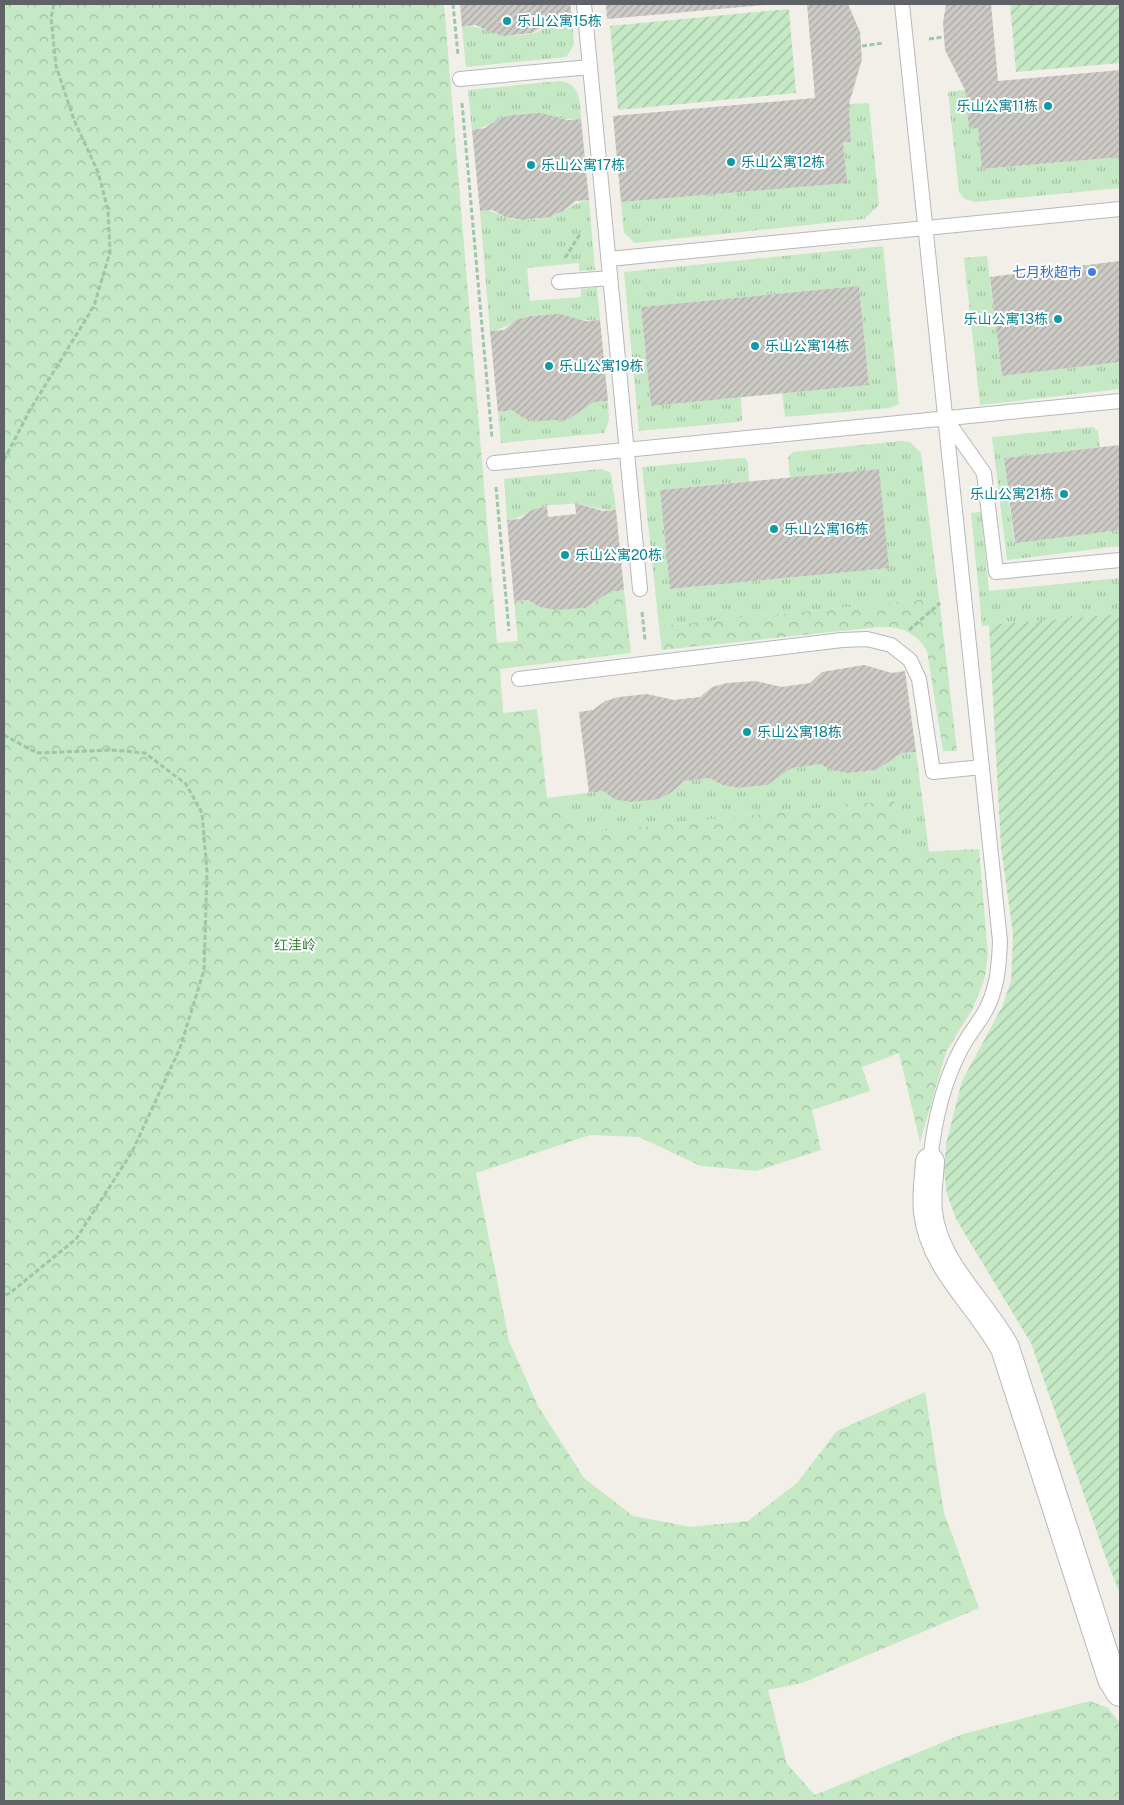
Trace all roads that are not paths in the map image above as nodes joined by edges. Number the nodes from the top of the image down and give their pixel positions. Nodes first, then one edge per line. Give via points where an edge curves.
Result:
1 (584, 4) edge
2 (902, 4) edge
3 (590, 67) junction
4 (460, 78) road end
5 (1120, 209) edge
6 (925, 227) junction
7 (609, 258) junction
8 (610, 278) junction
9 (559, 282) road end
10 (1120, 401) edge
11 (946, 419) junction
12 (627, 451) junction
13 (494, 463) road end
14 (1120, 560) edge
15 (640, 589) road end
16 (519, 679) dead end
17 (982, 767) junction
18 (930, 1162) joint
19 (1120, 1692) edge

1 - 3 lane
2 - 6 lane
3 - 4 lane
3 - 7 lane
5 - 6 lane
6 - 7 lane
6 - 11 lane
7 - 8 lane
8 - 9 lane
8 - 12 lane
10 - 11 lane
11 - 12 lane
11 - 14 lane via 984,473 996,572
11 - 17 lane
12 - 13 lane
12 - 15 lane
16 - 17 lane via 867,639 892,646 910,660 918,679 933,772
17 - 18 lane via 1000,941 999,976 984,1013 962,1047 947,1080 933,1130
18 - 19 street via 928,1212 937,1248 993,1325 1005,1348 1112,1679

